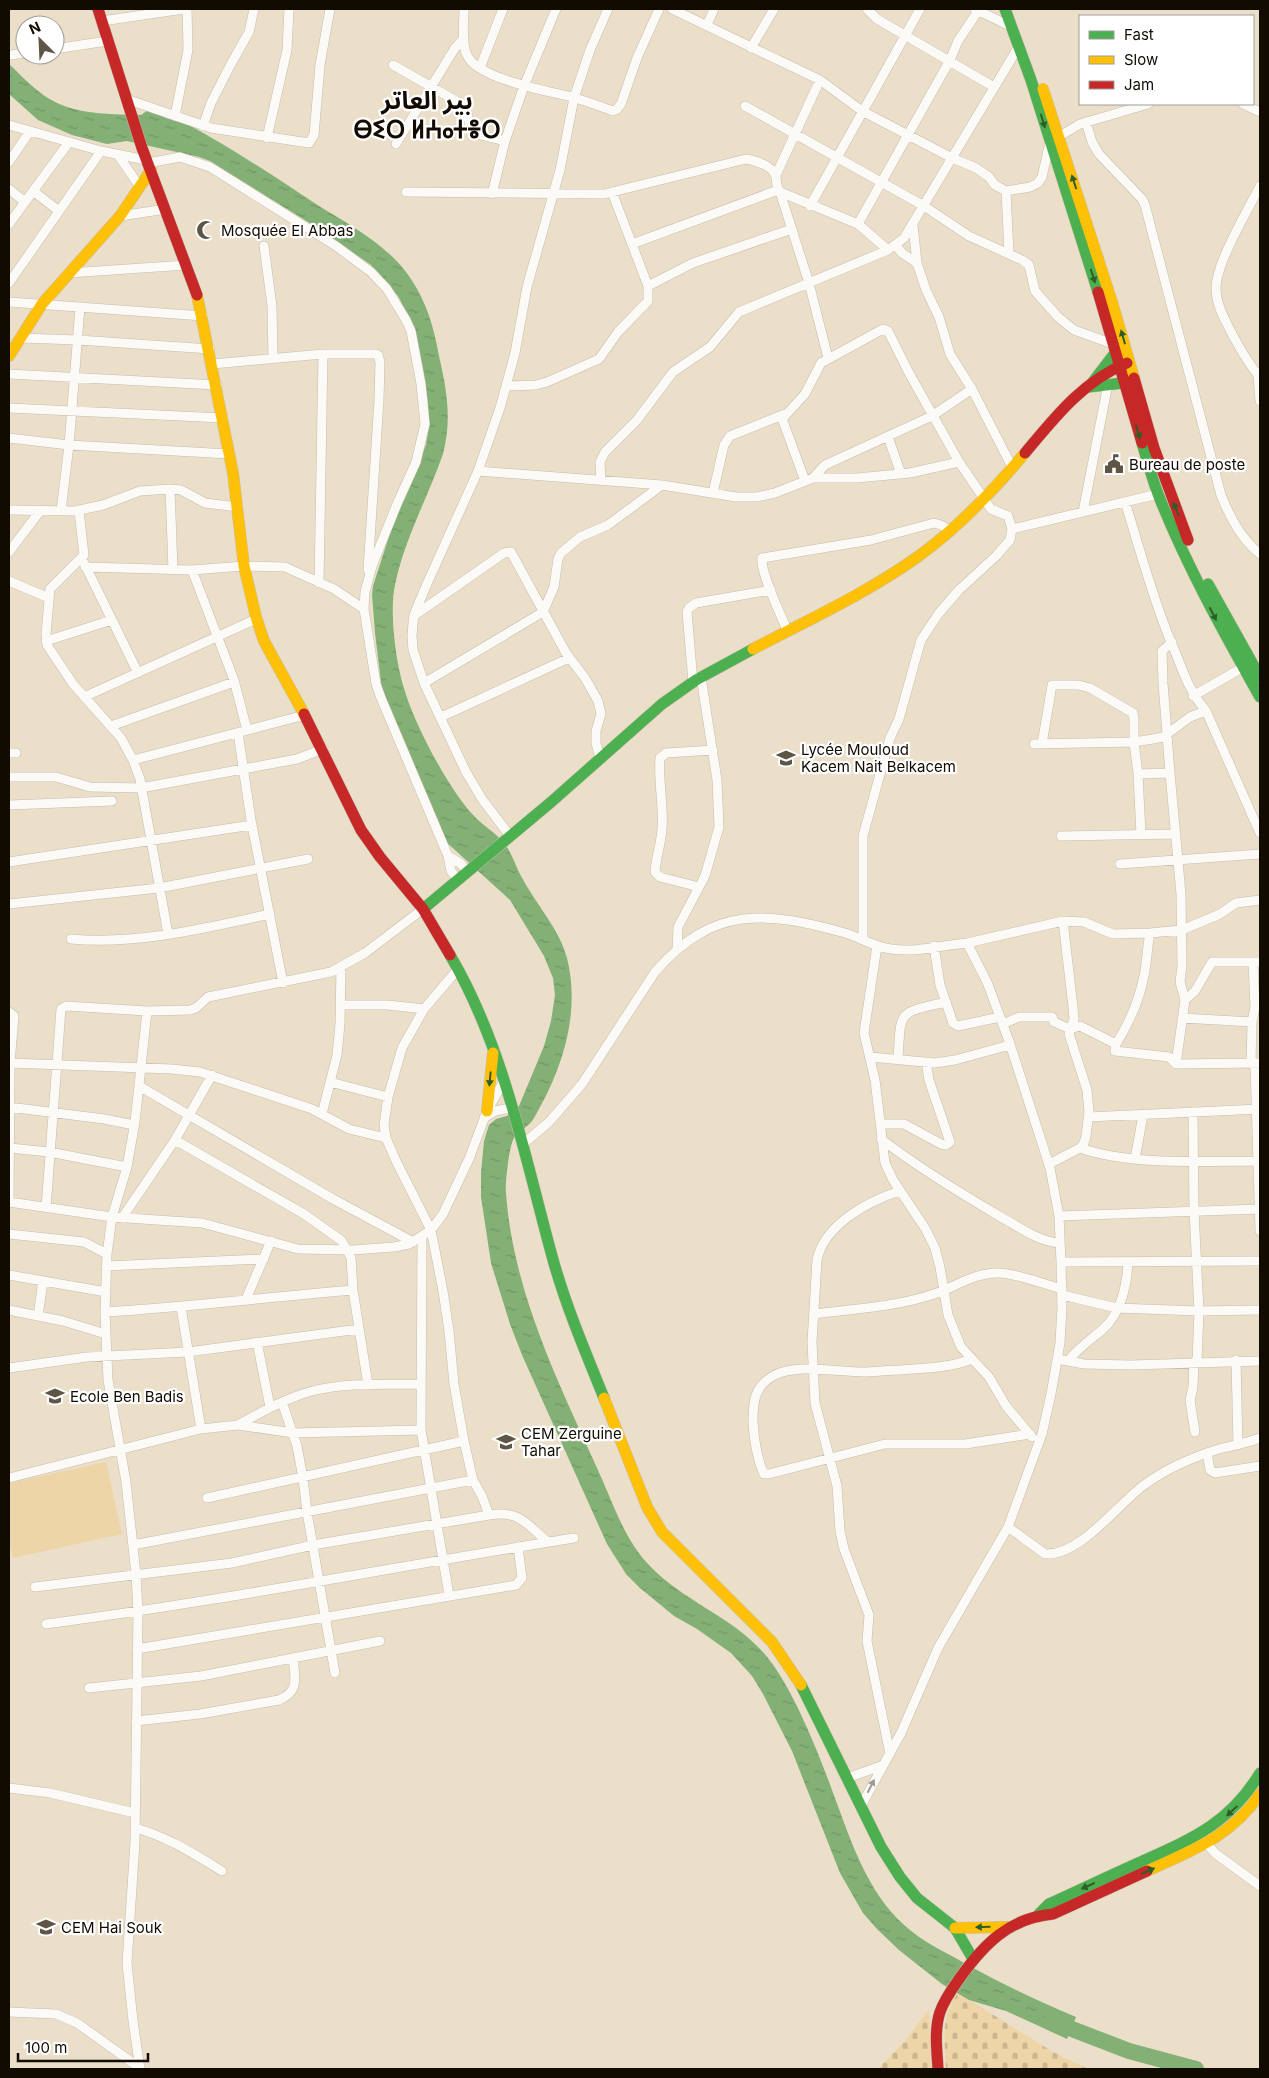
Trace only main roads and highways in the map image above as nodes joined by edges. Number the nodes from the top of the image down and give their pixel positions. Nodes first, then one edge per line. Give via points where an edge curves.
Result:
1 (98, 9) edge
2 (1005, 9) edge
3 (1014, 9) edge
4 (1054, 140) junction
5 (148, 164) junction
6 (16, 343) edge
7 (1114, 348) junction
8 (9, 356) edge
9 (1124, 364) junction
10 (1135, 381) junction
11 (1123, 383) junction
12 (1088, 385) junction
13 (1247, 665) junction
14 (1260, 678) edge
15 (1260, 697) edge
16 (423, 909) junction
17 (494, 1048) junction
18 (485, 1115) road end
19 (1260, 1772) edge
20 (1257, 1786) edge
21 (1260, 1794) edge
22 (1190, 1846) junction
23 (1010, 1927) junction
24 (955, 1928) junction
25 (972, 1961) junction
26 (938, 2069) edge

1 - 5 main road
2 -> 4 main road
3 - 4 main road
4 -> 7 main road
9 -> 4 main road via 1112,302
5 - 6 main road via 140,187 120,216 42,304
5 - 16 main road via 203,316 238,507 244,566 256,619 276,665 323,749 361,830
6 - 8 main road
7 - 9 main road
7 - 12 main road
9 - 10 main road
9 - 11 main road
9 - 12 main road
10 - 11 main road
13 -> 10 main road via 1192,551 1154,448
11 - 12 main road
11 -> 13 main road via 1158,494 1196,579
12 - 16 main road via 984,497 919,555 877,582 697,680 650,711 600,758
13 - 14 main road
13 - 15 main road
16 - 17 main road via 458,969
17 -> 18 main road
17 - 24 main road via 566,1303 647,1507 668,1538 772,1642 799,1681 881,1847 900,1877 917,1898
19 - 20 main road
20 -> 22 main road
21 - 22 main road via 1232,1827 1207,1844
22 - 23 main road via 1049,1904 1039,1914
23 -> 24 main road
23 - 25 main road
24 - 25 main road
25 - 26 main road via 947,1998 938,2023

